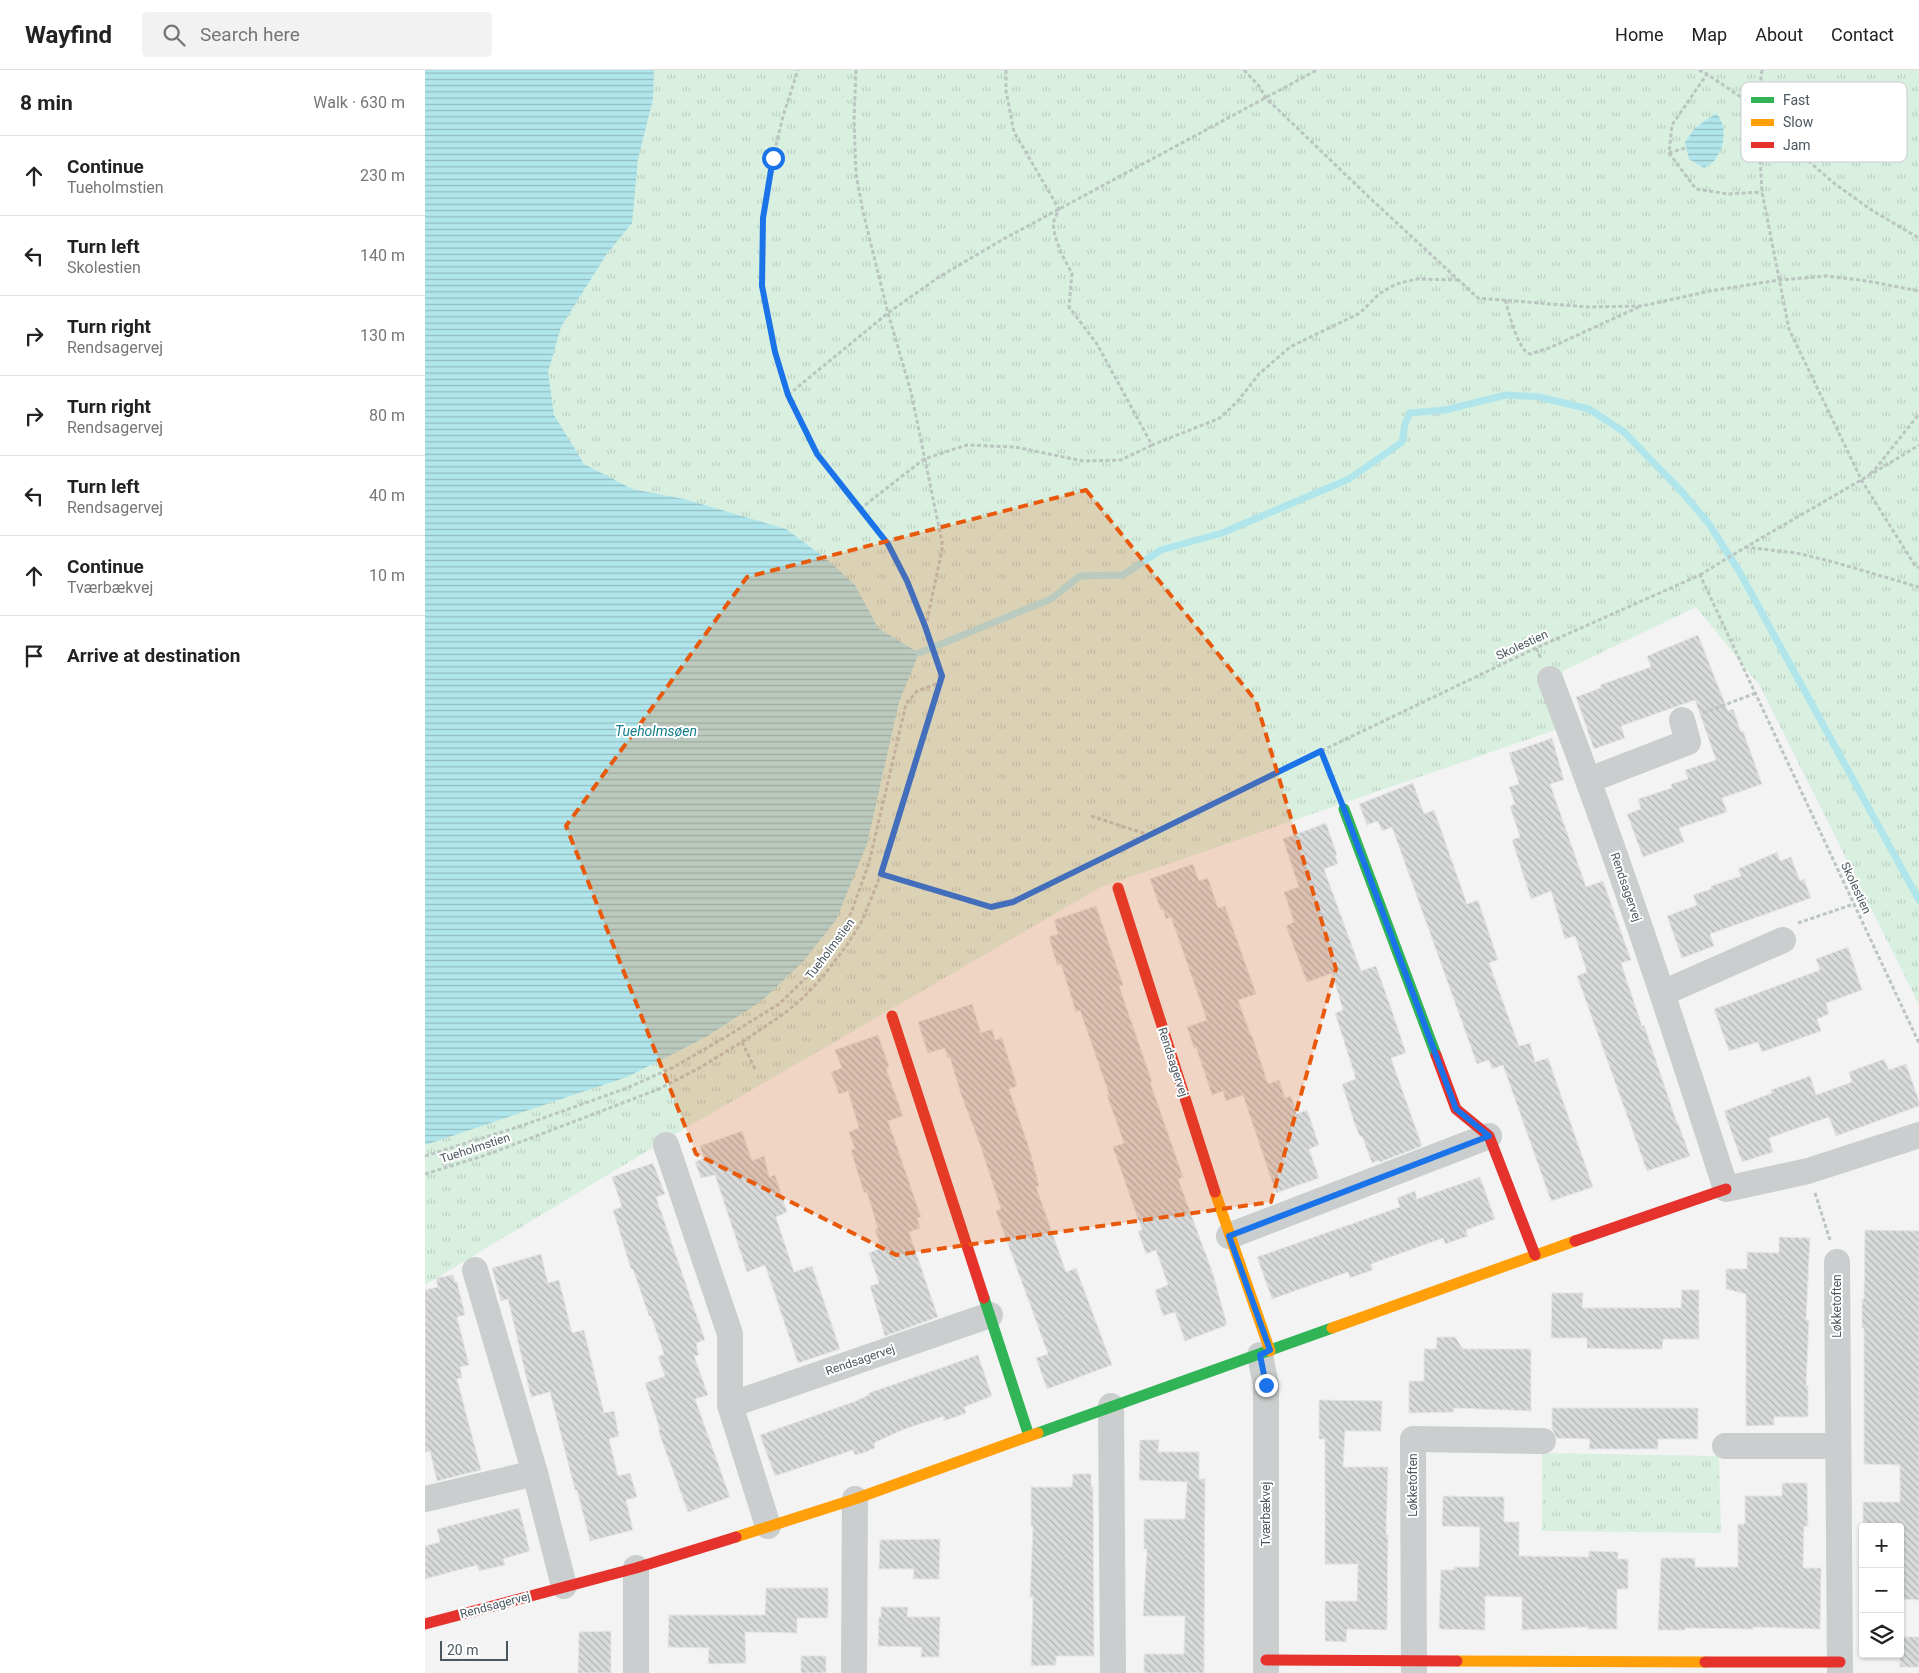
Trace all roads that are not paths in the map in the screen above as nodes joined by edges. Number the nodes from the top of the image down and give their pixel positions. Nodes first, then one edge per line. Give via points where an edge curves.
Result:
1 (1550, 679) dead end
2 (1683, 720) road end
3 (1589, 780) junction
4 (1344, 809) road end
5 (1118, 888) dead end
6 (1783, 940) road end
7 (1663, 993) junction
8 (892, 1016) dead end
9 (1919, 1135) edge
10 (1489, 1136) junction
11 (666, 1145) dead end
12 (1726, 1189) junction
13 (1229, 1236) junction
14 (1535, 1255) junction
15 (1837, 1262) road end
16 (475, 1270) dead end
17 (990, 1315) junction
18 (1265, 1353) junction
19 (730, 1405) junction
20 (1111, 1406) junction
21 (1029, 1436) junction
22 (1543, 1441) dead end
23 (1725, 1446) dead end
24 (1838, 1446) junction
25 (535, 1473) junction
26 (855, 1499) junction
27 (425, 1500) edge
28 (768, 1526) junction
29 (636, 1568) junction
30 (564, 1586) junction
31 (425, 1624) edge
32 (1266, 1667) edge
33 (1414, 1667) edge
34 (1840, 1668) edge
35 (636, 1673) edge
36 (854, 1673) edge
37 (1113, 1673) edge

1 - 3 street, Rendsagervej
2 - 3 street via 1688,742
3 - 7 street, Rendsagervej
4 - 10 street via 1456,1109
5 - 13 street, Rendsagervej
6 - 7 street
7 - 12 street, Rendsagervej
8 - 17 street
9 - 12 street, Rendsagervej via 1808,1172
10 - 13 street
10 - 14 street
11 - 19 street via 730,1334
12 - 14 street, Rendsagervej
13 - 18 street, Rendsagervej
14 - 18 street, Rendsagervej
15 - 24 street, Løkketoften
16 - 25 street
17 - 19 street, Rendsagervej
17 - 21 street
18 - 20 street, Rendsagervej
18 - 32 street, Tværbækvej
19 - 28 street
20 - 21 street, Rendsagervej
20 - 37 street
21 - 26 street, Rendsagervej
22 - 33 street, Løkketoften via 1413,1439
23 - 24 street
24 - 34 street, Løkketoften
25 - 27 street
25 - 30 street
26 - 28 street, Rendsagervej
26 - 36 street
28 - 29 street, Rendsagervej
29 - 30 street, Rendsagervej
29 - 35 street
30 - 31 street, Rendsagervej
32 - 33 street, Løkketoften
33 - 34 street, Løkketoften

